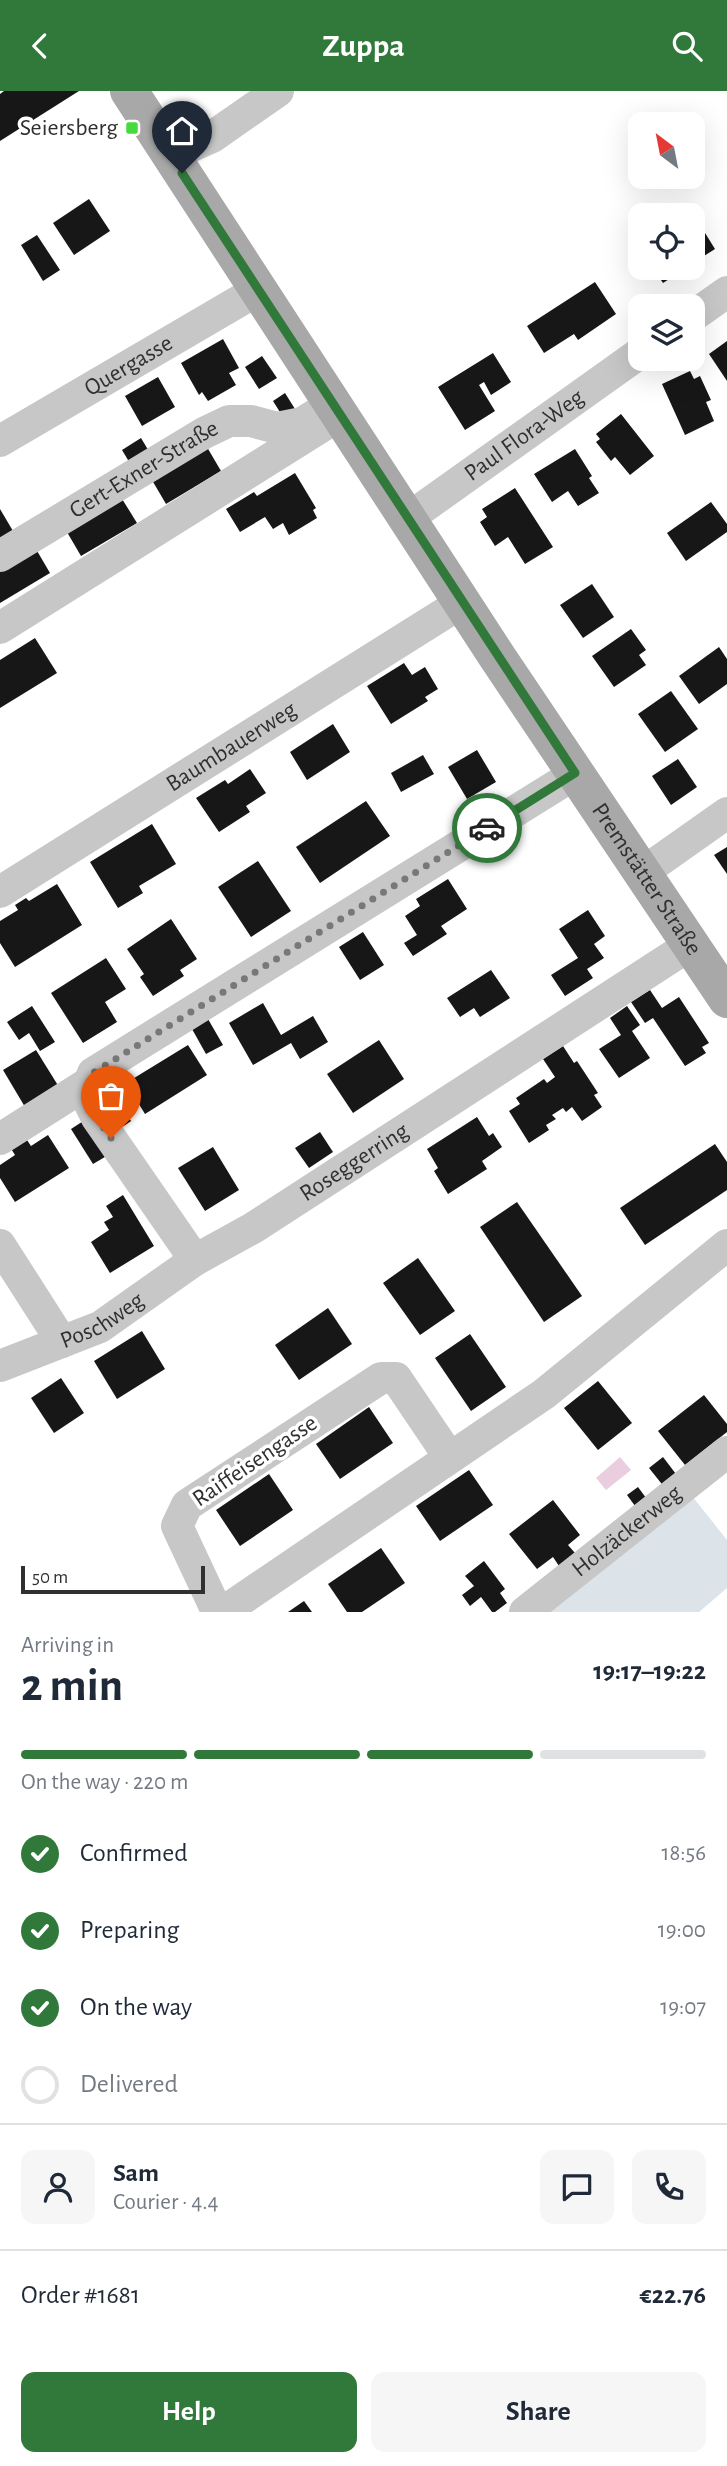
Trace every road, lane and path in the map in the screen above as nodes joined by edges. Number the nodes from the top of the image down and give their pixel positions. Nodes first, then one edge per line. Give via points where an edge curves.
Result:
1 (129, 91) edge
2 (278, 91) edge
3 (171, 155) junction
4 (258, 290) junction
5 (727, 292) edge
6 (705, 308) edge
7 (628, 362) edge
8 (336, 410) junction
9 (0, 441) edge
10 (407, 519) junction
11 (0, 556) edge
12 (461, 603) junction
13 (0, 628) edge
14 (575, 773) junction
15 (727, 813) edge
16 (642, 873) junction
17 (0, 892) edge
18 (690, 944) junction
19 (727, 999) edge
20 (90, 1082) junction
21 (0, 1139) edge
22 (0, 1245) edge
23 (727, 1245) edge
24 (195, 1260) junction
25 (62, 1342) junction
26 (0, 1366) edge
27 (727, 1453) edge
28 (450, 1458) junction
29 (226, 1610) edge
30 (525, 1612) edge

1 - 3 main road, Premstätter Straße
2 - 3 street via 212,137
3 - 4 main road, Premstätter Straße
4 - 8 main road, Premstätter Straße
4 - 9 street, Quergasse
5 - 6 street
7 - 10 street, Paul Flora-Weg
8 - 10 main road, Premstätter Straße
8 - 11 street, Gert-Exner-Straße via 277,428 229,421
8 - 13 street
10 - 12 main road, Premstätter Straße
12 - 14 main road, Premstätter Straße
12 - 17 street, Baumbauerweg
14 - 16 main road, Premstätter Straße
14 - 20 street via 93,1073
15 - 16 street
16 - 18 main road, Premstätter Straße
18 - 19 main road, Premstätter Straße
18 - 24 street, Roseggerring via 265,1221
20 - 21 street
20 - 24 street via 85,1094 97,1118
22 - 25 street
23 - 28 street, Raiffeisengasse via 544,1394
24 - 25 street, Poschweg via 100,1327
25 - 26 street, Poschweg
27 - 30 street, Holzäckerweg
28 - 29 street, Raiffeisengasse
28 - 29 street, Raiffeisengasse via 396,1378 381,1378 187,1505 177,1527 214,1605

